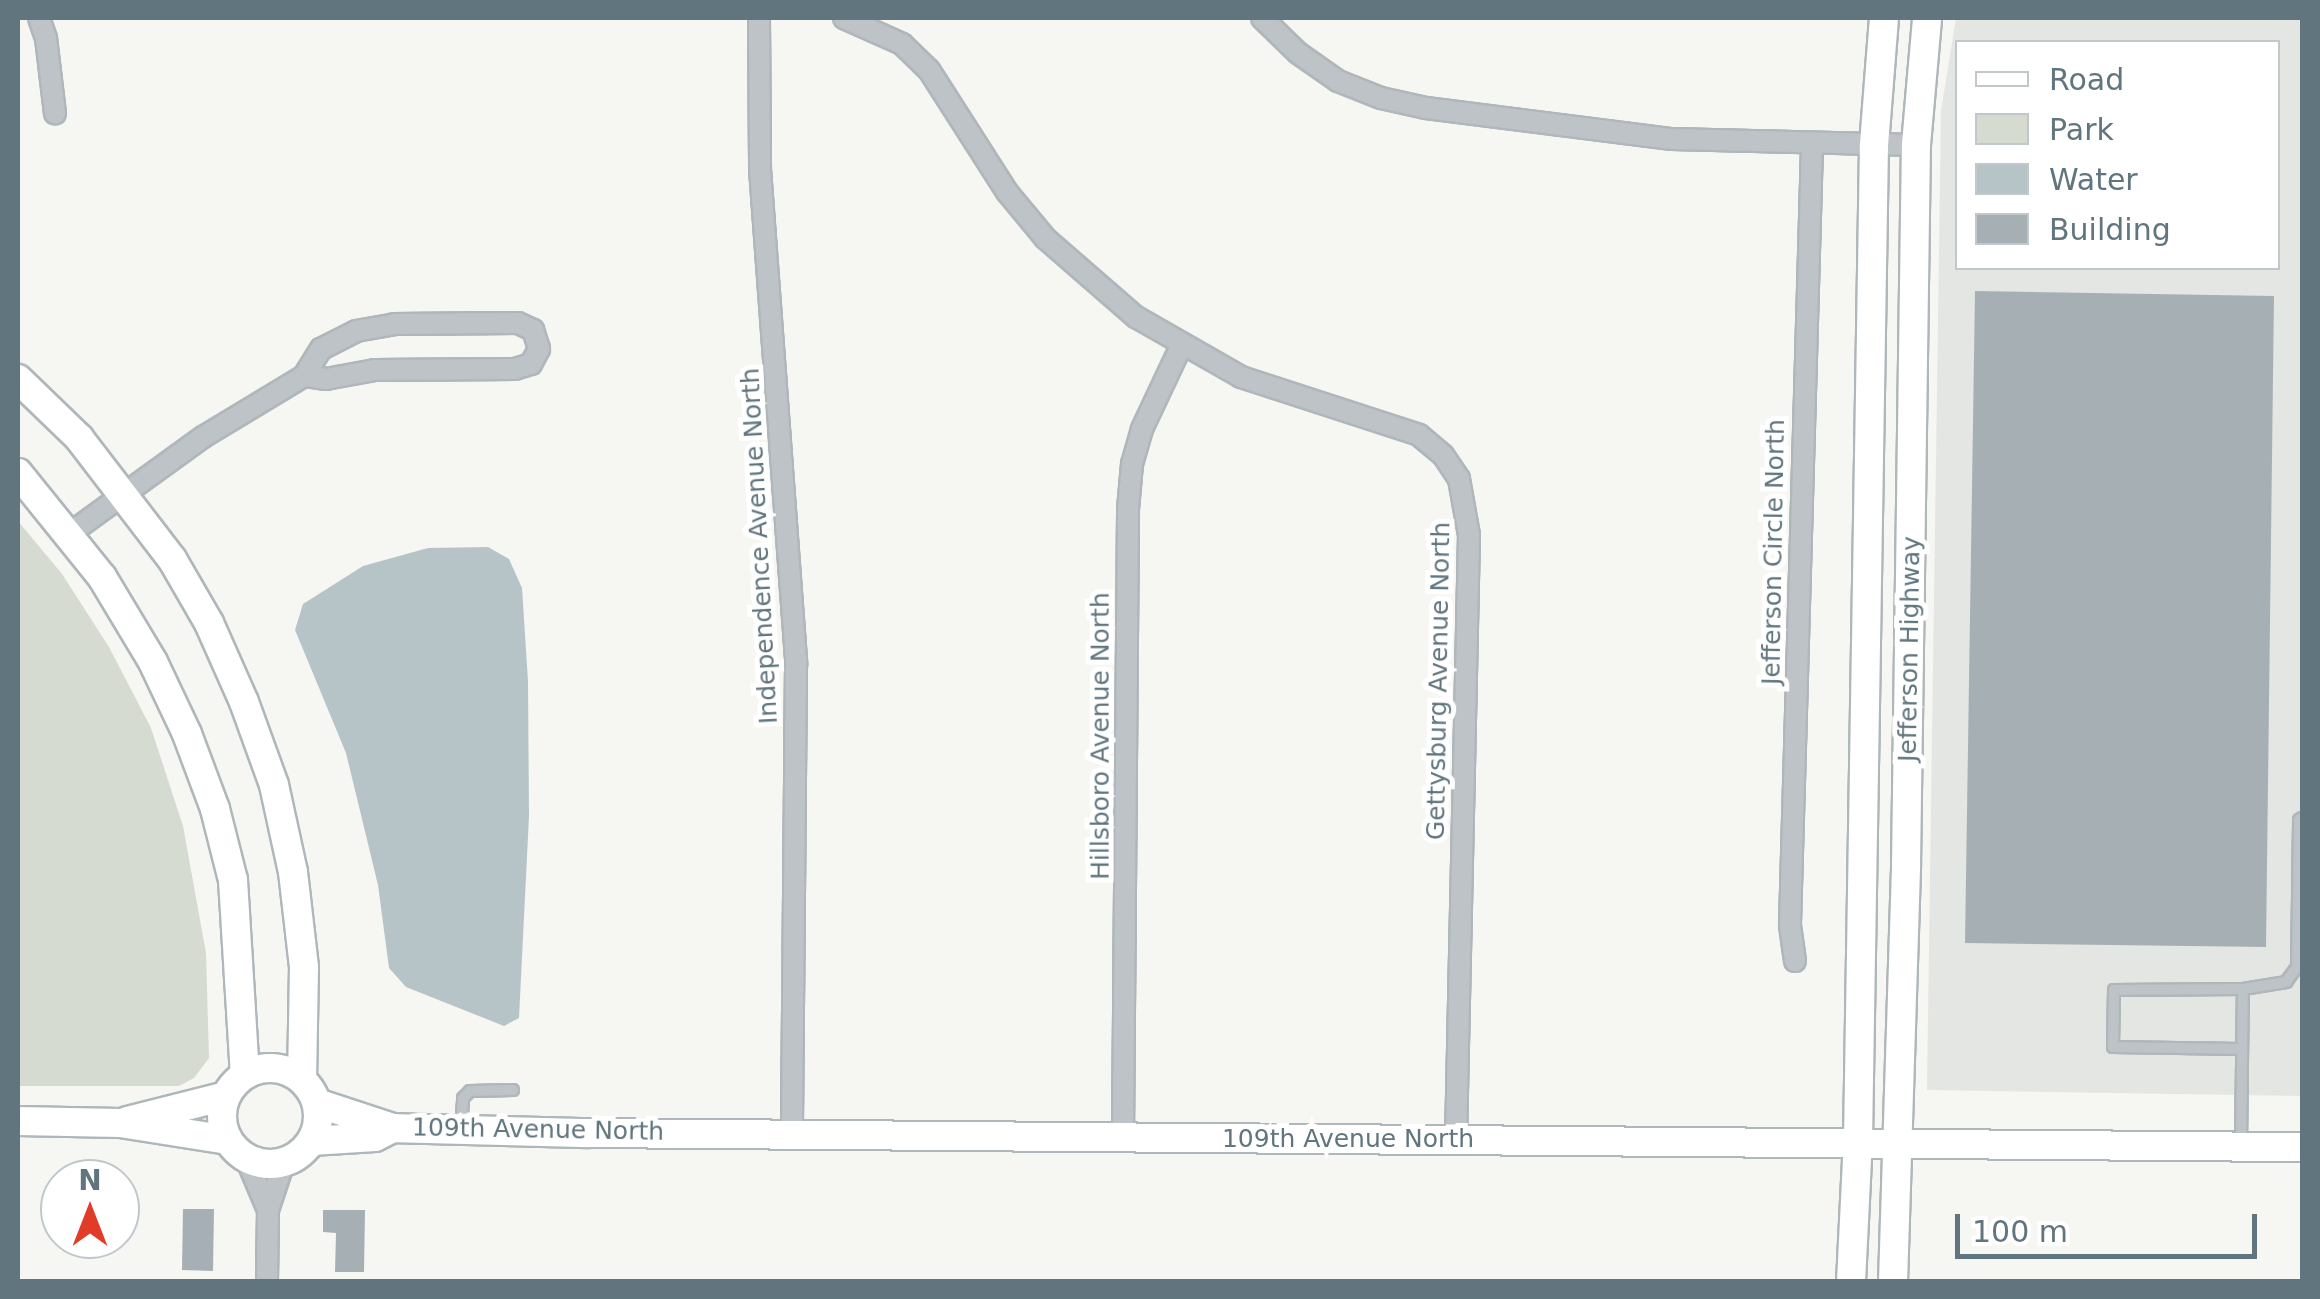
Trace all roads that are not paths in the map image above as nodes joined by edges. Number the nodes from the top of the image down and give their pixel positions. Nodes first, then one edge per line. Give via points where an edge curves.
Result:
1 (39, 18) edge
2 (758, 18) edge
3 (844, 18) edge
4 (1262, 18) edge
5 (1884, 18) edge
6 (1927, 18) edge
7 (55, 114) dead end
8 (1812, 144) junction
9 (1874, 145) junction
10 (1916, 146) junction
11 (1181, 346) junction
12 (304, 376) junction
13 (18, 380) edge
14 (18, 473) edge
15 (124, 492) junction
16 (69, 534) junction
17 (2302, 818) edge
18 (1795, 960) dead end
19 (2242, 990) junction
20 (2242, 1049) junction
21 (245, 1074) junction
22 (302, 1078) junction
23 (513, 1090) dead end
24 (226, 1096) junction
25 (317, 1103) junction
26 (18, 1121) edge
27 (120, 1123) junction
28 (394, 1128) junction
29 (461, 1130) junction
30 (792, 1134) junction
31 (1123, 1137) junction
32 (1456, 1140) junction
33 (312, 1141) junction
34 (1858, 1142) junction
35 (1898, 1142) junction
36 (2241, 1147) junction
37 (2302, 1148) edge
38 (237, 1149) junction
39 (284, 1162) junction
40 (268, 1210) junction
41 (267, 1282) edge
42 (1852, 1282) edge
43 (1892, 1282) edge

1 - 7 street
2 - 30 street, Independence Avenue North via 760,169 796,666
3 - 11 street, Gettysburg Avenue North via 902,44 929,70 1007,192 1045,238 1105,293
4 - 8 street via 1338,80 1381,98 1672,140
5 - 9 street, Jefferson Highway
6 - 10 street, Jefferson Highway
8 - 9 street
8 - 18 street, Jefferson Circle North via 1790,924
9 - 10 street
9 - 34 street, Jefferson Highway
10 - 35 street, Jefferson Highway
11 - 31 street, Hillsboro Avenue North via 1142,429 1128,509
11 - 32 street, Gettysburg Avenue North via 1242,376 1420,436 1460,479 1468,535
12 - 12 street via 515,369 531,364 539,349 533,330 518,324 394,324 321,349
12 - 15 street
13 - 15 street
14 - 16 street
15 - 16 street
15 - 22 street via 209,623 274,785 304,967
16 - 21 street via 154,662 215,810 233,880
17 - 19 lane via 2297,967 2286,982
19 - 20 lane
19 - 20 lane via 2114,990 2113,1047
20 - 36 lane
21 - 22 street via 272,1067
21 - 24 street
22 - 25 street
23 - 29 lane via 470,1091 463,1098
24 - 27 street
24 - 38 street via 222,1112
25 - 28 street, 109th Avenue North
25 - 33 street
26 - 27 street
27 - 38 street
28 - 29 street, 109th Avenue North
28 - 33 street, 109th Avenue North via 375,1137
29 - 30 street, 109th Avenue North
30 - 31 street, 109th Avenue North
31 - 32 street, 109th Avenue North
32 - 34 street, 109th Avenue North
33 - 39 street
34 - 35 street, 109th Avenue North
34 - 42 street, Jefferson Highway
35 - 36 street, 109th Avenue North
35 - 43 street, Jefferson Highway
36 - 37 street, 109th Avenue North
38 - 39 street via 265,1164
38 - 40 street
39 - 40 street
40 - 41 street

